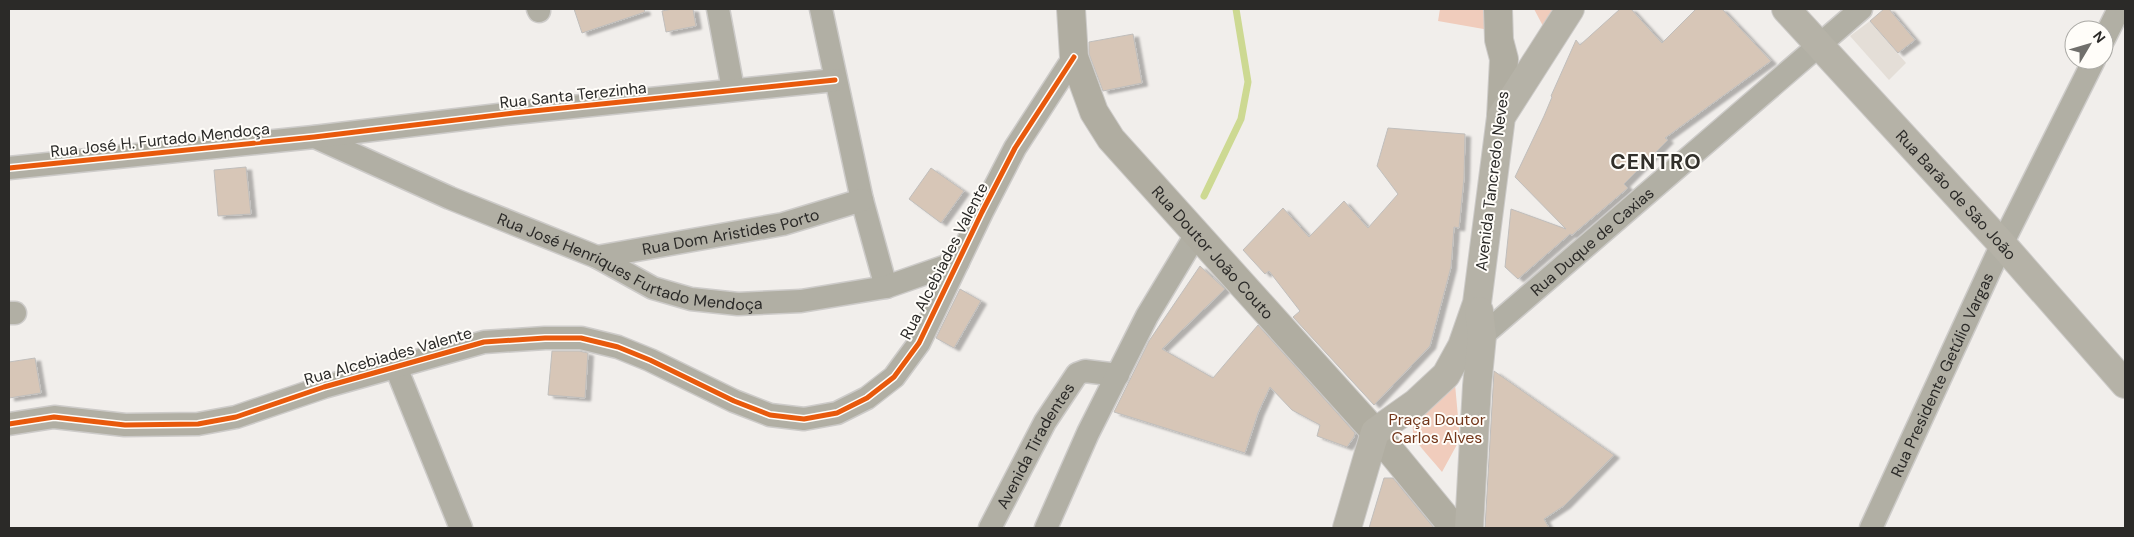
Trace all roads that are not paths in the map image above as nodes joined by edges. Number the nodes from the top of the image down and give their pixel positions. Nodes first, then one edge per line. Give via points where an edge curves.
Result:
1 (718, 9) edge
2 (821, 9) edge
3 (1072, 9) edge
4 (1498, 9) edge
5 (1515, 9) edge
6 (1570, 9) edge
7 (1786, 9) edge
8 (1861, 9) edge
9 (1819, 45) junction
10 (1074, 57) junction
11 (1504, 59) junction
12 (2089, 70) edge
13 (835, 80) junction
14 (733, 89) junction
15 (1501, 117) junction
16 (314, 137) junction
17 (9, 168) edge
18 (862, 200) junction
19 (1197, 234) junction
20 (2002, 244) junction
21 (597, 257) junction
22 (958, 262) junction
23 (886, 287) junction
24 (1478, 303) junction
25 (1482, 336) junction
26 (395, 365) junction
27 (1118, 375) junction
28 (2125, 384) edge
29 (9, 424) edge
30 (1375, 432) junction
31 (461, 528) edge
32 (990, 528) edge
33 (1046, 528) edge
34 (1347, 528) edge
35 (1454, 528) edge
36 (1469, 528) edge
37 (1870, 528) edge

1 - 14 street
2 - 13 street
3 - 10 main road, Rua Doutor João Couto
4 - 11 main road, Avenida Tancredo Neves via 1499,40
5 - 11 main road, Avenida Tancredo Neves via 1511,42
6 - 15 main road
7 - 9 main road, Rua Barão de São João
8 - 9 street, Rua Duque de Caxias
9 - 20 main road, Rua Barão de São João
9 - 25 street, Rua Duque de Caxias
10 - 19 main road, Rua Doutor João Couto via 1094,112 1111,139
10 - 22 street, Rua Alcebiades Valente via 1015,148
11 - 15 main road, Avenida Tancredo Neves
12 - 20 street, Rua Presidente Getúlio Vargas
13 - 14 street, Rua Santa Terezinha
13 - 18 street
14 - 16 street, Rua Santa Terezinha
15 - 24 main road, Avenida Tancredo Neves
16 - 17 street, Rua José H. Furtado Mendoça
16 - 21 street, Rua José Henriques Furtado Mendoça via 450,198
18 - 21 street, Rua Dom Aristides Porto via 783,224
18 - 23 street
19 - 27 street via 1147,316
19 - 30 main road, Rua Doutor João Couto
20 - 28 main road, Rua Barão de São João
20 - 37 street, Rua Presidente Getúlio Vargas
21 - 23 street, Rua José Henriques Furtado Mendoça via 653,288 691,299 738,304 801,301
22 - 23 street, Rua José Henriques Furtado Mendoça
22 - 26 street, Rua Alcebiades Valente via 919,343 894,377 867,398 837,413 804,419 770,415 634,353 580,338 484,342
24 - 25 main road
24 - 30 main road via 1462,346 1446,375 1416,403
25 - 36 main road
26 - 29 street, Rua Alcebiades Valente via 236,417 198,424 125,426 54,417
26 - 31 street
27 - 32 street, Avenida Tiradentes via 1077,374 1045,422
27 - 33 street
30 - 34 main road
30 - 35 main road, Rua Doutor João Couto

